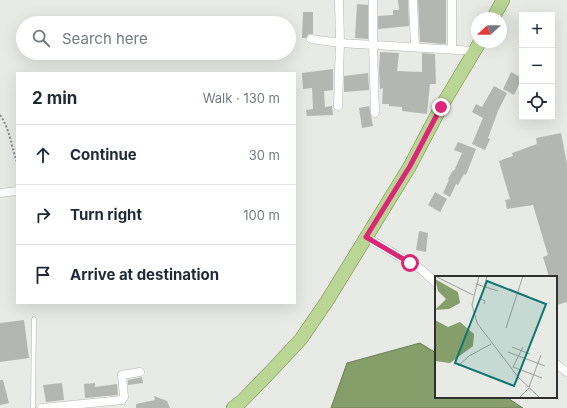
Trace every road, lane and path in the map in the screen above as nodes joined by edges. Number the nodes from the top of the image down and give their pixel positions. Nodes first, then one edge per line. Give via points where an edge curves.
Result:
1 (339, 0) edge
2 (373, 0) edge
3 (413, 0) edge
4 (452, 0) edge
5 (503, 0) edge
6 (496, 12) edge
7 (311, 39) dead end
8 (340, 43) junction
9 (373, 45) junction
10 (415, 47) junction
11 (471, 47) edge
12 (476, 48) edge
13 (452, 49) junction
14 (338, 106) dead end
15 (375, 113) dead end
16 (0, 115) edge
17 (16, 158) edge
18 (16, 192) edge
19 (0, 193) edge
20 (366, 237) junction
21 (435, 282) edge
22 (34, 319) dead end
23 (557, 365) edge
24 (140, 372) dead end
25 (567, 372) edge
26 (33, 408) edge
27 (42, 408) edge
28 (232, 408) edge

1 - 8 street
2 - 9 street
3 - 10 street
4 - 13 street
5 - 6 main road
7 - 8 street
8 - 9 street
8 - 14 street
9 - 10 street
9 - 15 street
10 - 13 street
11 - 13 street
12 - 20 main road via 410,166
16 - 17 path
18 - 19 street
20 - 21 street via 422,270
20 - 28 main road via 301,339 256,388
22 - 26 lane
23 - 25 street
24 - 27 street via 122,375 122,400

